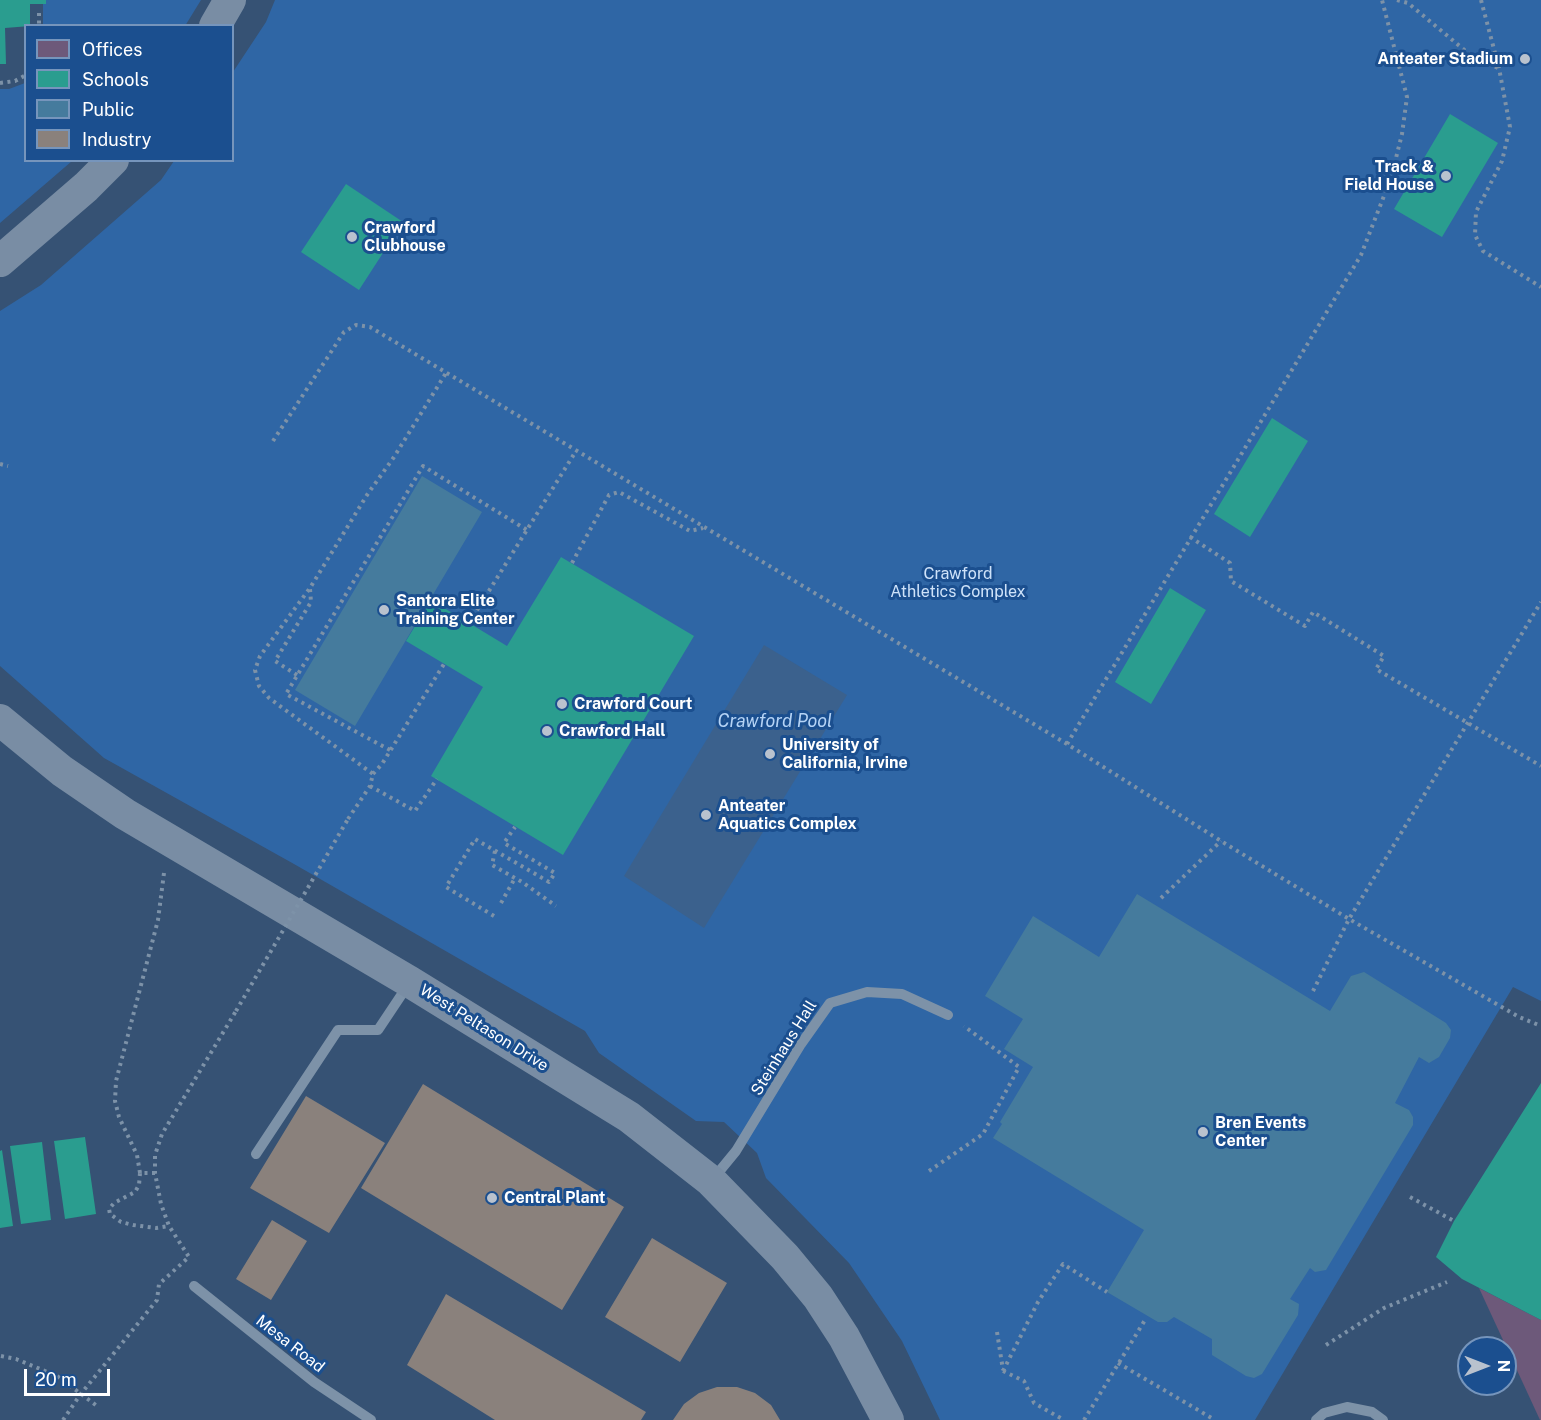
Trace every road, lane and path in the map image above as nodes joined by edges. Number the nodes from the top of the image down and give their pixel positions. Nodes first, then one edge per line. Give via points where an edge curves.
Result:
1 (230, 0) edge
2 (1382, 0) edge
3 (1397, 0) edge
4 (1480, 0) edge
5 (39, 13) dead end
6 (39, 24) edge
7 (216, 24) edge
8 (1499, 68) junction
9 (24, 76) edge
10 (0, 83) edge
11 (111, 162) edge
12 (0, 261) edge
13 (1541, 286) edge
14 (447, 373) junction
15 (273, 441) dead end
16 (576, 451) junction
17 (0, 464) edge
18 (8, 465) dead end
19 (704, 527) junction
20 (527, 530) junction
21 (1190, 537) junction
22 (572, 563) dead end
23 (310, 588) junction
24 (1541, 602) edge
25 (469, 623) dead end
26 (444, 664) dead end
27 (297, 675) junction
28 (0, 720) edge
29 (1467, 724) junction
30 (1066, 744) junction
31 (390, 750) junction
32 (1541, 766) edge
33 (373, 774) junction
34 (437, 779) dead end
35 (370, 786) junction
36 (515, 826) dead end
37 (1221, 841) junction
38 (495, 851) junction
39 (165, 867) dead end
40 (515, 878) junction
41 (1161, 898) dead end
42 (501, 903) dead end
43 (556, 906) dead end
44 (494, 916) dead end
45 (1349, 919) junction
46 (410, 982) junction
47 (1313, 991) dead end
48 (948, 1015) joint
49 (1541, 1026) edge
50 (256, 1154) dead end
51 (928, 1171) dead end
52 (140, 1173) junction
53 (155, 1173) junction
54 (711, 1181) junction
55 (1410, 1197) dead end
56 (1454, 1221) dead end
57 (169, 1226) junction
58 (1448, 1282) dead end
59 (194, 1286) dead end
60 (1107, 1292) dead end
61 (1145, 1320) dead end
62 (997, 1332) dead end
63 (1326, 1345) dead end
64 (1, 1356) edge
65 (1118, 1363) junction
66 (1004, 1371) junction
67 (80, 1395) junction
68 (98, 1406) dead end
69 (63, 1420) edge
70 (371, 1420) edge
71 (888, 1420) edge
72 (1064, 1420) edge
73 (1084, 1420) edge
74 (1215, 1420) edge
75 (1316, 1420) edge
76 (1383, 1420) edge

1 - 7 street
2 - 21 path via 1407,97 1391,177 1361,255
3 - 8 path via 1408,3 1474,58
4 - 8 path
5 - 6 path
8 - 13 path via 1510,127 1502,161 1476,212 1475,235 1483,251
9 - 10 path
11 - 12 street
14 - 15 path via 370,327 356,326 344,332
14 - 16 path
14 - 23 path
16 - 19 path
16 - 20 path
17 - 18 path
19 - 22 path via 690,531 619,492 609,495
19 - 30 path
20 - 25 path
20 - 27 path via 423,466
21 - 29 path via 1230,564 1231,581 1305,626 1313,612 1384,656 1376,669
21 - 30 path
23 - 27 path via 311,602 275,662
23 - 33 path via 260,656 255,670 259,686 269,698
24 - 29 path
26 - 31 path
27 - 31 path via 286,694
28 - 46 street, West Peltason Drive via 62,771 126,814
29 - 32 path
29 - 45 path
30 - 37 path
31 - 33 path
33 - 35 path
34 - 35 path via 415,811
35 - 53 path, bridge via 162,1134 155,1155
36 - 38 path via 504,843 555,873 549,882
37 - 41 path
37 - 45 path
38 - 40 path via 492,865
38 - 44 path via 475,839 446,887
39 - 52 path via 158,920 116,1081 119,1117 137,1155
40 - 42 path
40 - 43 path
45 - 47 path
45 - 49 path
46 - 50 lane via 378,1030 338,1030
46 - 54 street, West Peltason Drive via 629,1117
48 - 51 path via 1019,1067 983,1134
48 - 54 lane, Steinhaus Hall via 902,994 867,992 830,1004 736,1151
52 - 53 path
52 - 57 path via 135,1192 114,1203 110,1215 133,1225
53 - 57 path
54 - 71 street, West Peltason Drive via 818,1297
55 - 56 path
57 - 67 path via 189,1257 159,1284 157,1300
58 - 63 path via 1384,1308
59 - 70 lane, Mesa Road via 314,1382
60 - 66 path via 1063,1264 1038,1302
61 - 65 path
62 - 66 path
64 - 67 path via 57,1376
65 - 73 path
65 - 74 path
66 - 72 path via 1024,1382 1034,1403
67 - 68 path
67 - 69 path
75 - 76 lane via 1324,1413 1347,1407 1372,1412

